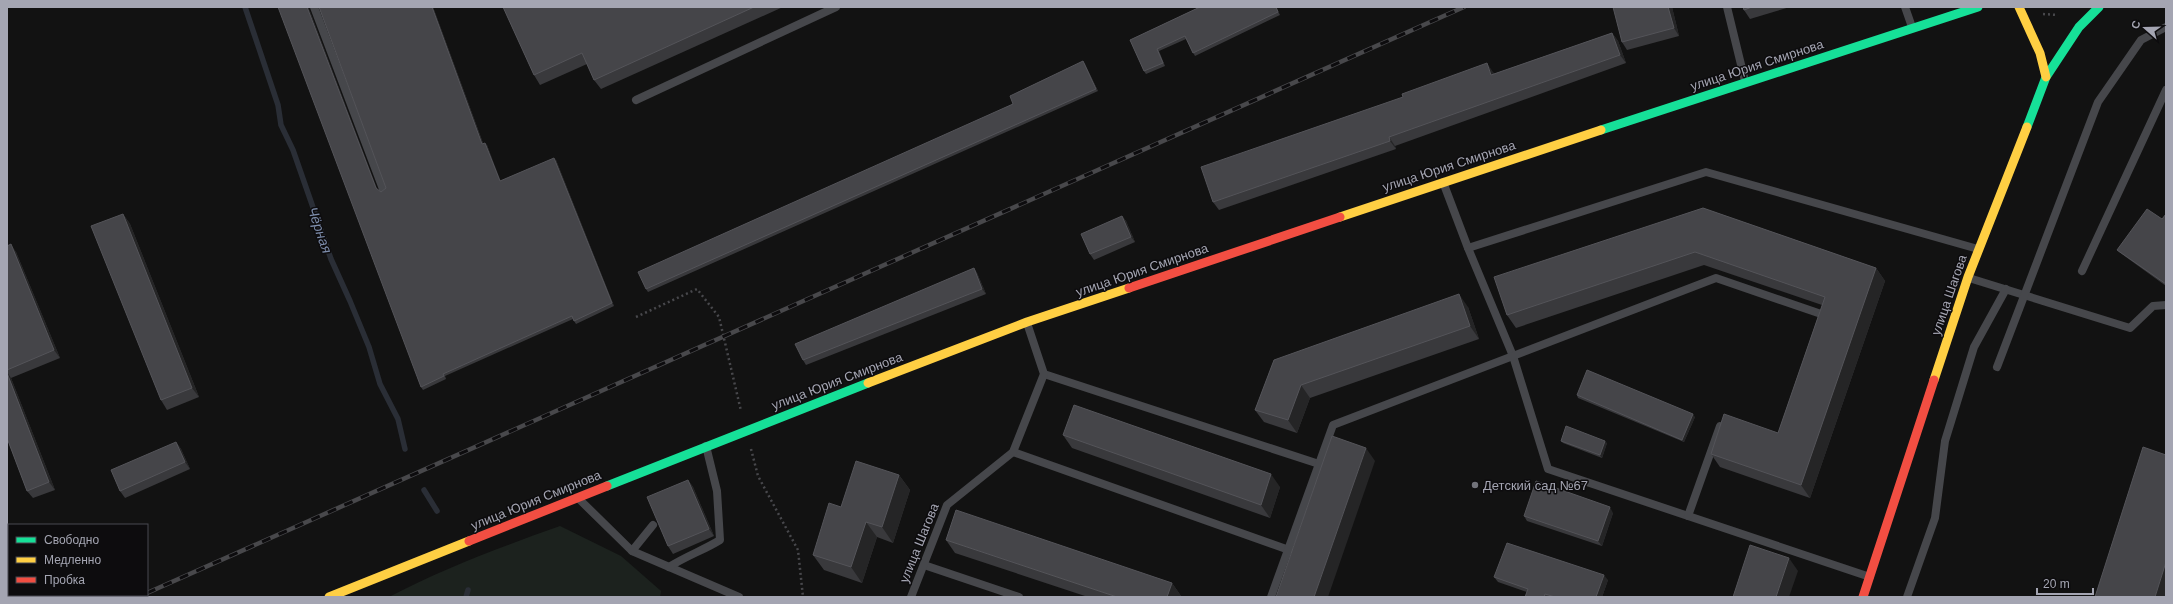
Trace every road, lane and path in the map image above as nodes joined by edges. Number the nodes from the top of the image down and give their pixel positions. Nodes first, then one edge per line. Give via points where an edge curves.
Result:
1 (314, 7) edge
2 (836, 7) edge
3 (1727, 7) edge
4 (1905, 7) edge
5 (1978, 7) edge
6 (2019, 7) edge
7 (2099, 7) edge
8 (2058, 15) dead end
9 (2037, 16) dead end
10 (2166, 27) edge
11 (1913, 28) junction
12 (2046, 77) junction
13 (1746, 82) junction
14 (2166, 90) edge
15 (636, 100) dead end
16 (1443, 182) junction
17 (383, 189) edge
18 (1468, 248) junction
19 (1979, 250) junction
20 (2082, 271) dead end
21 (1968, 277) junction
22 (2006, 289) junction
23 (2023, 294) junction
24 (2166, 305) edge
25 (1027, 322) junction
26 (1825, 323) edge
27 (1513, 356) junction
28 (1997, 367) dead end
29 (1044, 374) junction
30 (1723, 418) edge
31 (706, 446) junction
32 (1013, 452) junction
33 (1319, 464) junction
34 (578, 498) junction
35 (1688, 516) junction
36 (653, 525) edge
37 (1289, 550) junction
38 (632, 551) junction
39 (924, 565) junction
40 (669, 567) junction
41 (1870, 577) junction
42 (329, 597) edge
43 (739, 597) edge
44 (911, 597) edge
45 (1019, 597) edge
46 (1271, 597) edge
47 (1863, 597) edge
48 (1907, 597) edge

1 - 17 lane
2 - 15 lane
3 - 13 lane
4 - 11 lane
5 - 11 main road, улица Юрия Смирнова
6 - 12 main road via 2040,53
7 - 12 main road, улица Шагова via 2079,27
8 - 9 path via 2048,13
10 - 23 lane via 2141,40 2098,102
11 - 13 main road, улица Юрия Смирнова
12 - 19 main road, улица Шагова
13 - 16 main road, улица Юрия Смирнова
14 - 20 lane
16 - 18 lane
16 - 25 main road, улица Юрия Смирнова
18 - 19 lane via 1706,172
18 - 27 lane
19 - 21 main road, улица Шагова
21 - 22 lane
21 - 41 main road, улица Шагова
22 - 23 lane
22 - 48 lane via 1974,347 1945,441 1935,518
23 - 24 lane via 2130,328 2153,306
23 - 28 lane
25 - 29 lane
25 - 31 main road, улица Юрия Смирнова
26 - 27 lane via 1827,316 1716,278
27 - 33 lane via 1333,425
27 - 35 lane via 1548,468
29 - 32 lane, улица Шагова
29 - 33 lane
30 - 35 lane
31 - 34 main road, улица Юрия Смирнова
31 - 40 lane via 717,491 720,540
32 - 37 lane
32 - 39 lane, улица Шагова via 947,505
33 - 37 lane
34 - 38 lane
34 - 42 main road, улица Юрия Смирнова
35 - 41 lane
36 - 38 lane
37 - 46 lane
38 - 40 lane
39 - 44 lane, улица Шагова
39 - 45 lane
40 - 43 lane
41 - 47 main road, улица Шагова

